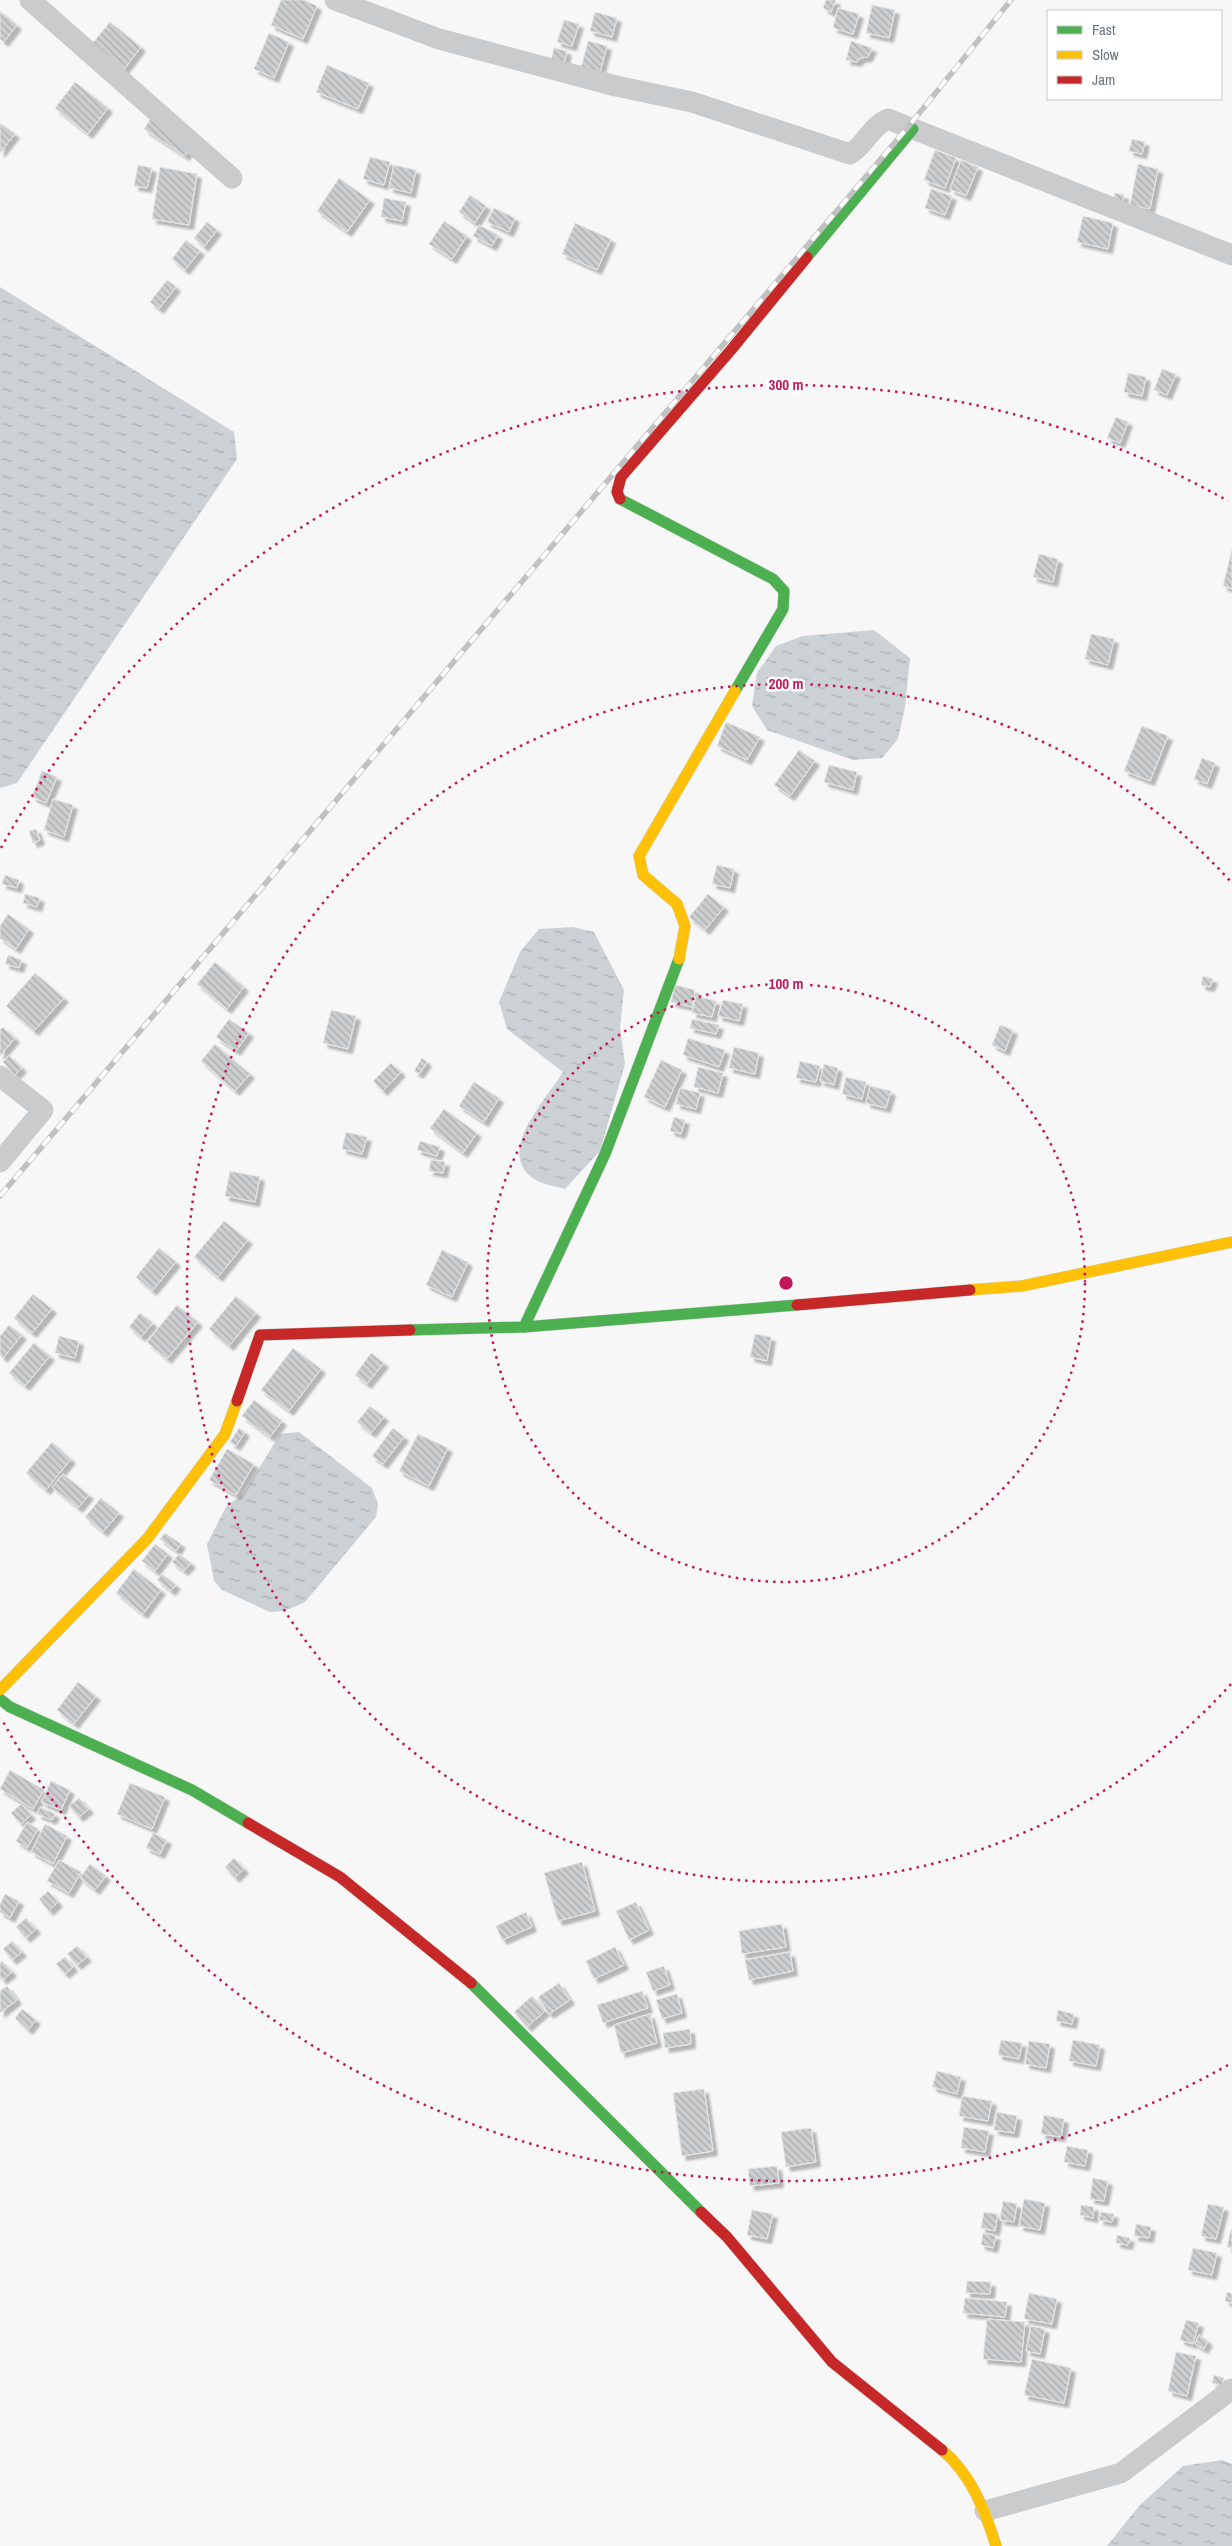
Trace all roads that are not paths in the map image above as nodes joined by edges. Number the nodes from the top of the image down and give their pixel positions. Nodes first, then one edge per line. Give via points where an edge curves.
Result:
1 (30, 0) edge
2 (335, 0) edge
3 (913, 129) junction
4 (232, 178) dead end
5 (1232, 255) edge
6 (0, 1076) edge
7 (0, 1162) edge
8 (1232, 1242) edge
9 (524, 1327) junction
10 (0, 1690) edge
11 (0, 1699) edge
12 (1232, 2389) edge
13 (985, 2511) junction
14 (996, 2546) edge

1 - 4 street
2 - 3 street via 439,39 616,86 692,102 850,154 858,150 882,121 888,119
3 - 5 street
3 - 9 street via 731,350 621,477 617,492 621,500 773,579 784,591 783,609 639,856 643,875 677,904 685,926 679,960 605,1154
6 - 7 street via 44,1110
8 - 9 street via 1022,1286
9 - 10 street via 260,1335 226,1434 147,1539
11 - 13 street via 10,1707 192,1790 340,1877 468,1980 727,2237 832,2362 958,2463
12 - 13 street via 1121,2473
13 - 14 street

